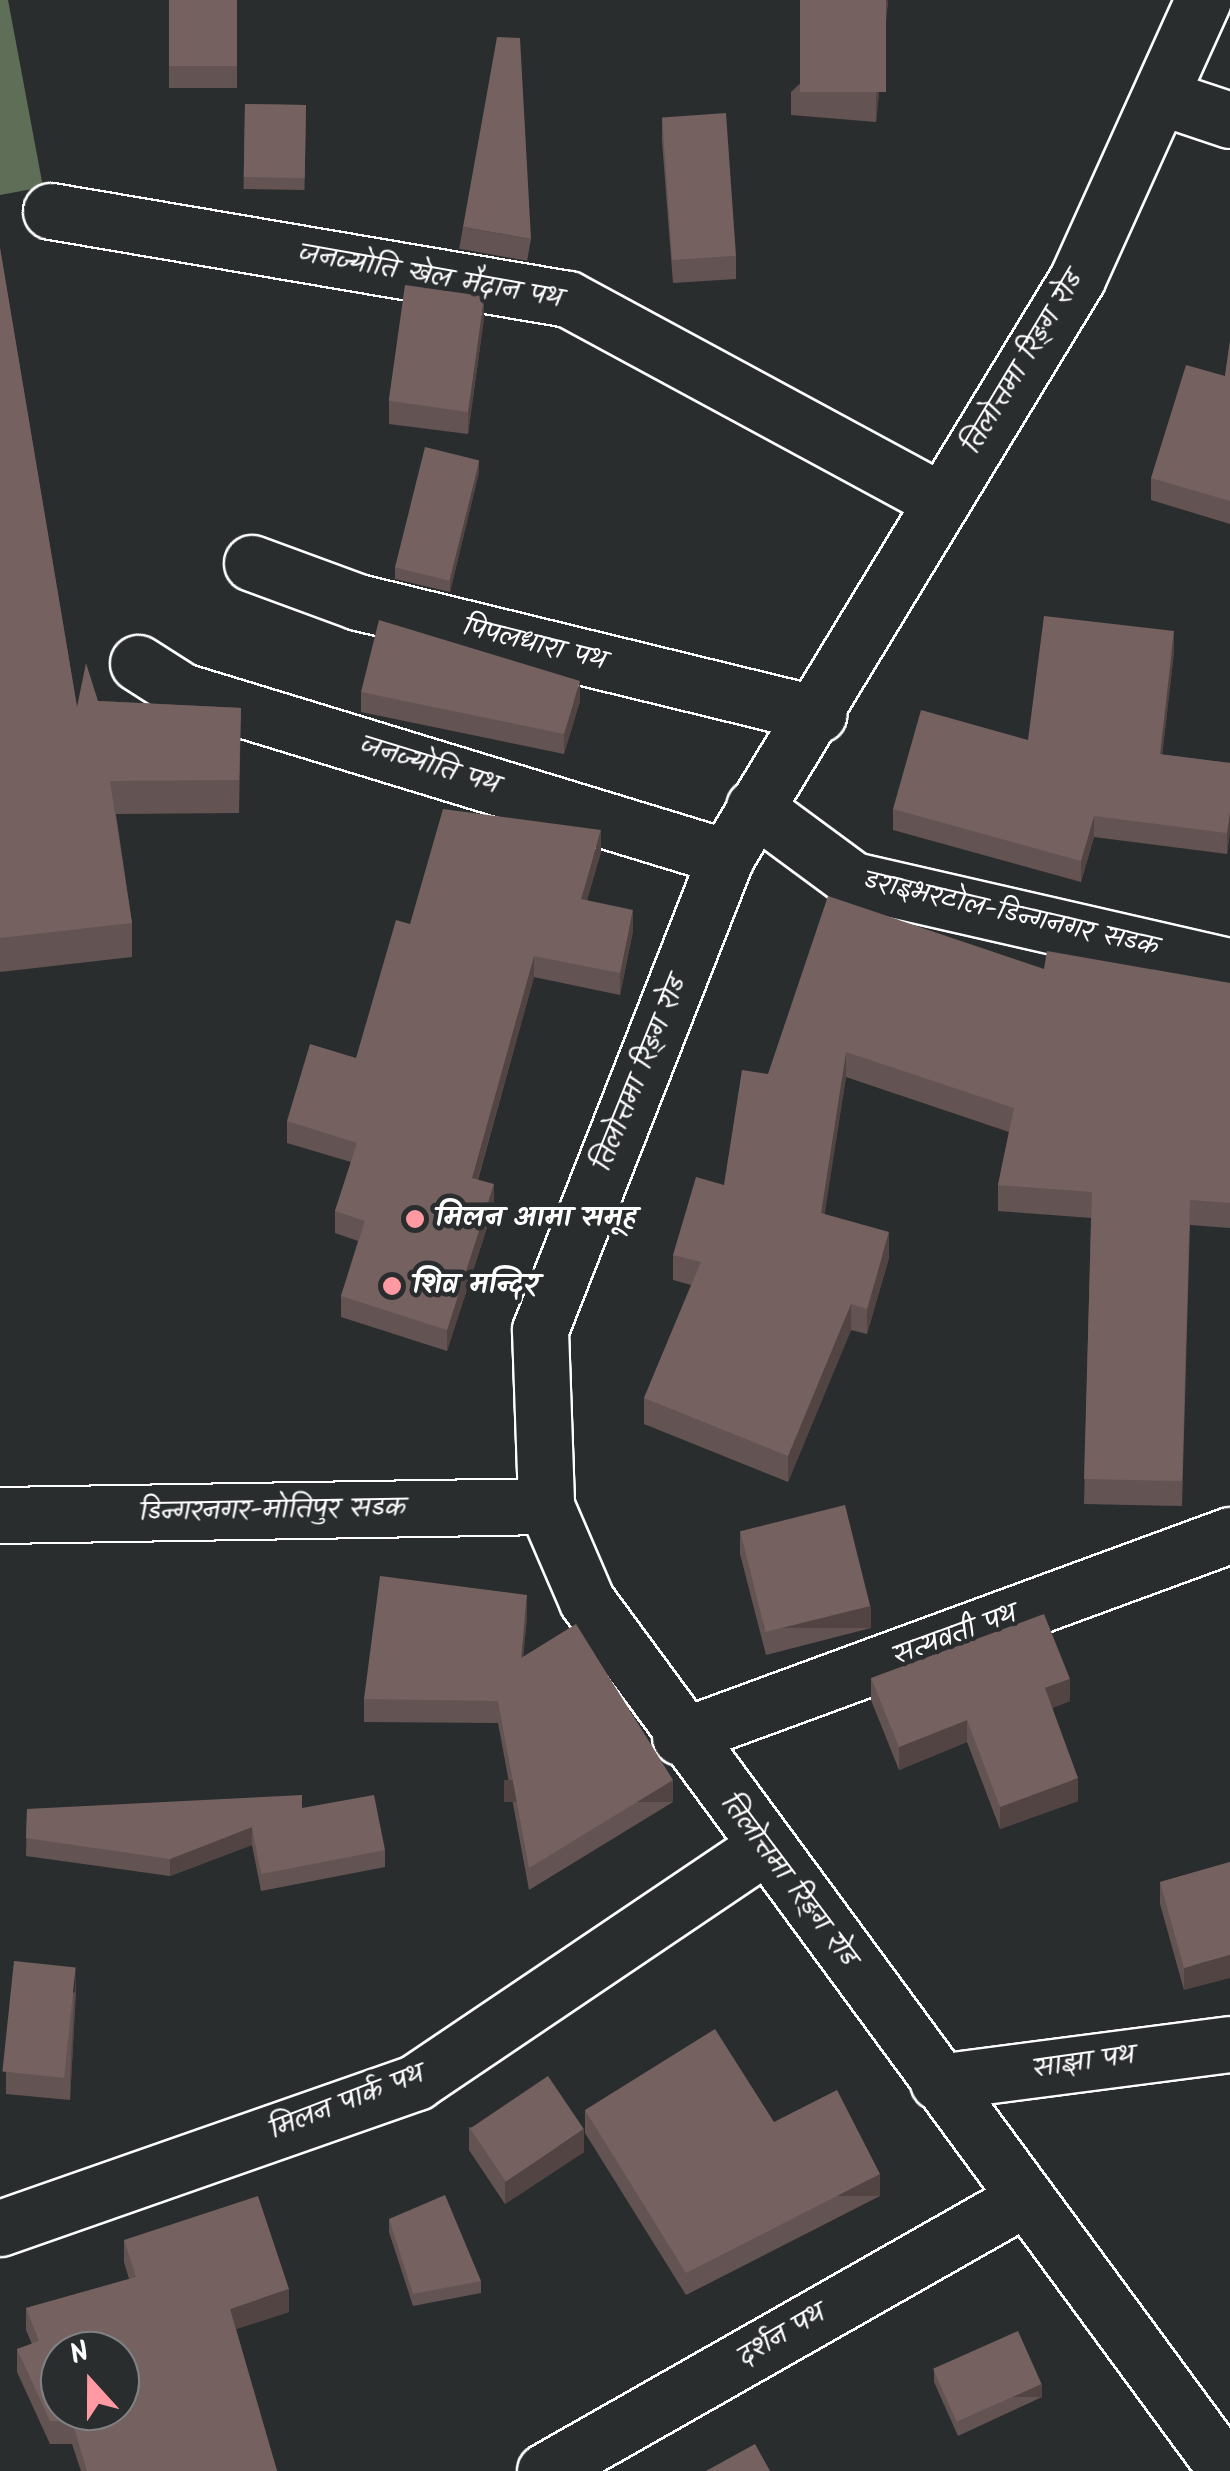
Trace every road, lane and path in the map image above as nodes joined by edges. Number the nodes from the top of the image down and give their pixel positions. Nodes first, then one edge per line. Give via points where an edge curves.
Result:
1 (1203, 0) edge
2 (1161, 98) junction
3 (1230, 120) edge
4 (50, 212) dead end
5 (942, 502) junction
6 (252, 563) dead end
7 (138, 663) dead end
8 (819, 714) junction
9 (754, 807) junction
10 (726, 857) junction
11 (1230, 966) edge
12 (546, 1506) junction
13 (0, 1515) edge
14 (1230, 1535) edge
15 (680, 1737) junction
16 (763, 1848) junction
17 (1230, 2044) edge
18 (938, 2082) junction
19 (1020, 2201) junction
20 (0, 2228) edge
21 (544, 2471) edge
22 (1227, 2471) edge

1 - 2 street, तिलोत्तमा रिङ्ग रोड
2 - 3 street
2 - 5 street, तिलोत्तमा रिङ्ग रोड via 1076,279
4 - 5 street, जनज्योति खेल मैदान पथ via 568,299
5 - 8 street, तिलोत्तमा रिङ्ग रोड
6 - 8 street, पिपलधारा पथ via 358,602
7 - 10 street, जनज्योति पथ via 182,691
8 - 9 street, तिलोत्तमा रिङ्ग रोड
9 - 10 street, तिलोत्तमा रिङ्ग रोड
9 - 11 street, डराइभरटोल-डिन्गनगर सडक via 852,880
10 - 12 street, तिलोत्तमा रिङ्ग रोड via 540,1330
12 - 13 street, डिन्गरनगर-मोतिपुर सडक
12 - 15 street, तिलोत्तमा रिङ्ग रोड via 587,1600
14 - 15 street, सत्यवती पथ
15 - 16 street, तिलोत्तमा रिङ्ग रोड
16 - 18 street, तिलोत्तमा रिङ्ग रोड
16 - 20 street, मिलन पार्क पथ via 416,2082
17 - 18 street, साझा पथ
18 - 19 street, तिलोत्तमा रिङ्ग रोड
19 - 21 street, दर्शन पथ
19 - 22 street, तिलोत्तमा रिङ्ग रोड

